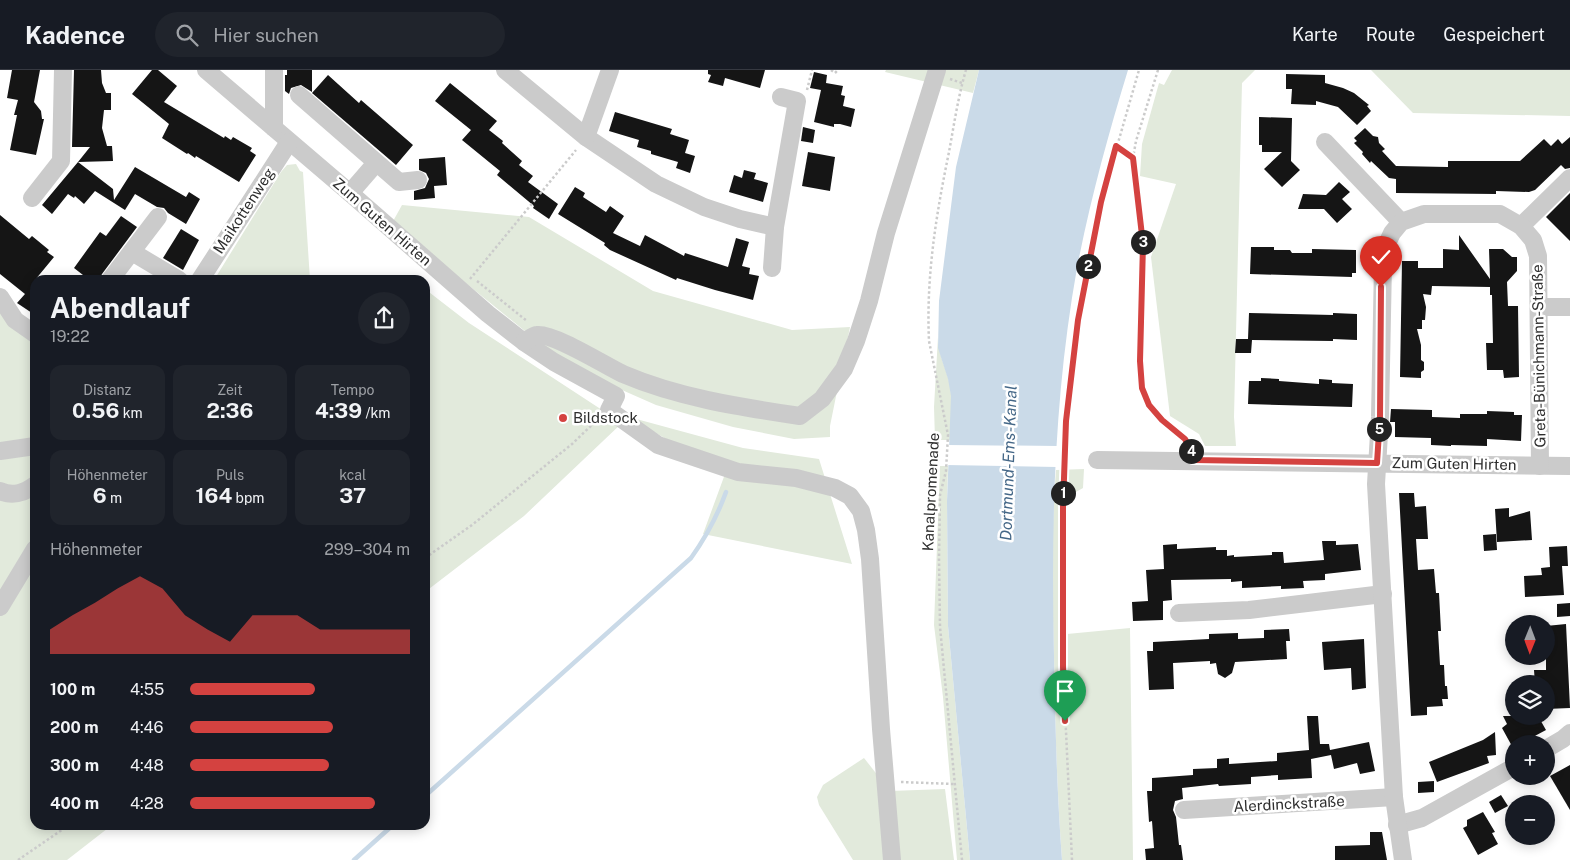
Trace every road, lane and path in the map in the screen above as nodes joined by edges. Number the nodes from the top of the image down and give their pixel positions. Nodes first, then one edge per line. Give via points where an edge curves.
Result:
1 (63, 70) edge
2 (206, 70) edge
3 (274, 70) edge
4 (505, 70) edge
5 (610, 70) edge
6 (831, 70) edge
7 (838, 70) edge
8 (937, 70) edge
9 (966, 70) edge
10 (1139, 70) edge
11 (1158, 70) edge
12 (299, 95) dead end
13 (789, 99) dead end
14 (274, 128) junction
15 (586, 137) junction
16 (289, 142) junction
17 (1325, 142) dead end
18 (1116, 146) junction
19 (1133, 158) junction
20 (376, 163) junction
21 (1570, 178) edge
22 (418, 180) dead end
23 (350, 193) junction
24 (32, 198) dead end
25 (158, 217) dead end
26 (1401, 222) junction
27 (1521, 226) junction
28 (774, 227) junction
29 (132, 252) junction
30 (772, 268) dead end
31 (114, 275) edge
32 (171, 275) edge
33 (203, 275) edge
34 (466, 283) junction
35 (0, 296) edge
36 (1539, 307) junction
37 (1570, 307) edge
38 (30, 330) edge
39 (545, 335) junction
40 (524, 342) junction
41 (612, 403) junction
42 (30, 447) edge
43 (0, 451) edge
44 (1097, 460) dead end
45 (1193, 460) junction
46 (1377, 463) junction
47 (1540, 466) junction
48 (1570, 466) edge
49 (30, 488) edge
50 (0, 492) edge
51 (430, 554) edge
52 (30, 557) edge
53 (1382, 594) junction
54 (0, 607) edge
55 (1179, 613) dead end
56 (1570, 733) edge
57 (1555, 743) edge
58 (1505, 772) edge
59 (885, 782) junction
60 (954, 784) junction
61 (1394, 797) junction
62 (1184, 810) dead end
63 (1397, 825) junction
64 (62, 830) edge
65 (18, 860) edge
66 (892, 860) edge
67 (962, 860) edge
68 (1072, 860) edge
69 (1403, 860) edge

1 - 24 street via 61,161
2 - 14 street, Zum Guten Hirten
3 - 14 street
4 - 15 street
5 - 15 street
6 - 7 path via 835,73
8 - 39 street via 856,341 844,369 822,399 800,416 735,406 662,388
9 - 60 path, Kanalpromenade via 936,216 928,327 928,341 948,435 946,471 940,495 940,607
10 - 18 path
11 - 19 path
12 - 20 street
13 - 28 street
14 - 16 street, Zum Guten Hirten
15 - 28 street via 656,184 704,207
15 - 34 path
16 - 23 street, Zum Guten Hirten
16 - 33 street, Maikottenweg
17 - 26 street
18 - 19 path
18 - 68 path via 1101,202 1078,320 1066,421 1063,667
19 - 45 path via 1143,244 1142,388 1149,405 1185,439
20 - 22 street via 399,182
20 - 23 street
21 - 27 street
23 - 34 street, Zum Guten Hirten
25 - 29 street
26 - 27 street, Greta-Bünichmann-Straße via 1424,214 1500,214
26 - 46 street via 1386,246 1383,264
27 - 36 street, Greta-Bünichmann-Straße via 1533,240 1538,256
28 - 30 street
29 - 31 street
29 - 32 street
34 - 39 path
34 - 40 street, Zum Guten Hirten via 488,314
35 - 38 street via 15,320
36 - 37 street
36 - 47 street, Greta-Bünichmann-Straße
39 - 40 street via 536,335
40 - 41 street, Zum Guten Hirten via 590,383
41 - 51 path via 564,450
41 - 59 street, Zum Guten Hirten via 658,445 738,472 796,478 835,488 850,496 861,511 870,559
42 - 43 street
44 - 45 street, Zum Guten Hirten
45 - 46 street, Zum Guten Hirten
46 - 47 street, Zum Guten Hirten
46 - 53 street
47 - 48 street, Zum Guten Hirten
49 - 50 street via 18,494
52 - 54 street
53 - 55 street via 1249,610
53 - 61 street
56 - 57 street
58 - 63 street via 1422,818
59 - 60 path
59 - 66 street, Zum Guten Hirten
60 - 67 path, Kanalpromenade
61 - 62 street, Alerdinckstraße
61 - 63 street
63 - 69 street
64 - 65 path

